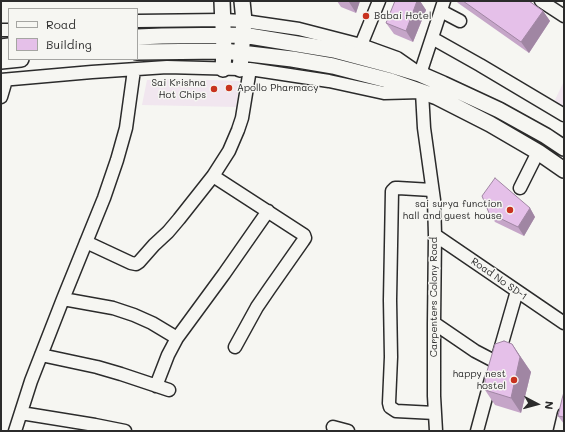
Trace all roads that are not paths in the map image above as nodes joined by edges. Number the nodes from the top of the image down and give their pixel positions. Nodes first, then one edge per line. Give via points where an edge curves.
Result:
1 (222, 1) edge
2 (242, 1) edge
3 (379, 1) edge
4 (541, 1) edge
5 (443, 6) edge
6 (564, 16) edge
7 (460, 20) dead end
8 (138, 21) edge
9 (224, 27) junction
10 (243, 28) junction
11 (138, 37) edge
12 (432, 38) junction
13 (361, 45) junction
14 (224, 51) junction
15 (138, 52) edge
16 (241, 53) junction
17 (11, 60) edge
18 (1, 61) edge
19 (223, 69) junction
20 (245, 69) junction
21 (134, 70) junction
22 (420, 74) junction
23 (4, 80) edge
24 (422, 92) junction
25 (1, 97) edge
26 (564, 114) edge
27 (564, 148) edge
28 (538, 152) junction
29 (564, 170) edge
30 (213, 176) junction
31 (520, 188) dead end
32 (432, 190) junction
33 (268, 211) junction
34 (435, 235) junction
35 (86, 242) junction
36 (517, 291) junction
37 (63, 299) junction
38 (434, 323) junction
39 (564, 323) edge
40 (177, 338) junction
41 (235, 347) dead end
42 (41, 355) junction
43 (496, 362) junction
44 (156, 386) junction
45 (169, 390) dead end
46 (21, 413) junction
47 (435, 413) junction
48 (564, 414) edge
49 (332, 427) dead end
50 (16, 431) edge
51 (125, 431) edge
52 (348, 431) edge
53 (436, 431) edge
54 (477, 431) edge
55 (560, 431) edge

1 - 9 main road
2 - 10 main road
3 - 13 street
4 - 6 street
5 - 7 street
5 - 12 street
8 - 9 street
9 - 10 main road
9 - 11 main road
9 - 14 main road
10 - 13 street via 299,29
10 - 16 main road
10 - 22 main road
12 - 22 street
12 - 26 street
13 - 22 street via 397,58
14 - 15 main road
14 - 16 main road
14 - 19 main road
16 - 20 main road
16 - 24 main road via 333,66 392,81
17 - 18 main road
19 - 20 street
19 - 21 street via 167,67
20 - 24 street via 329,81 384,93
20 - 30 street via 242,118 229,151
21 - 23 street
21 - 35 street via 126,128 104,198
22 - 27 main road via 499,110
23 - 25 street
24 - 28 main road via 490,124
24 - 32 street, Carpenters Colony Road
28 - 29 main road
28 - 31 street
30 - 33 street
30 - 35 street via 175,223 136,264 131,264
32 - 34 street, Carpenters Colony Road
32 - 47 street via 395,188 392,192 389,403 390,407 396,410
33 - 40 street
33 - 41 street via 302,233 305,238 270,288
34 - 36 street, Road No SD-1
34 - 38 street, Carpenters Colony Road
35 - 37 street
36 - 39 street, Road No SD-1
36 - 43 street
37 - 40 street via 113,308 134,315
37 - 42 street
38 - 43 street
38 - 47 street, Carpenters Colony Road
40 - 44 street
42 - 44 street via 103,368
42 - 46 street
43 - 54 street
44 - 45 street
46 - 50 street
46 - 51 street
47 - 53 street, Carpenters Colony Road
48 - 55 street
49 - 52 street

